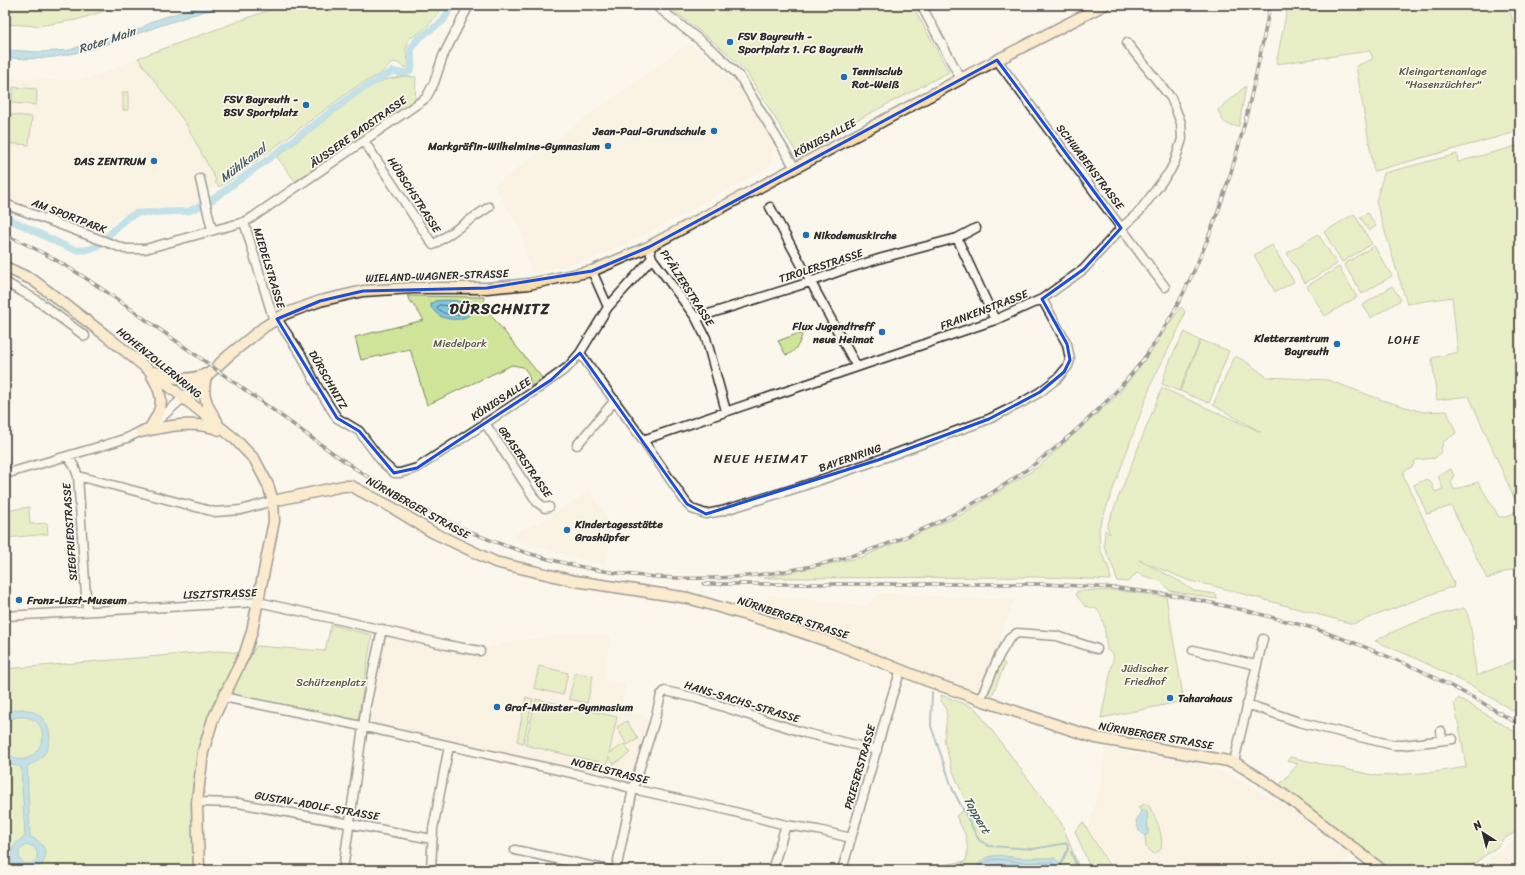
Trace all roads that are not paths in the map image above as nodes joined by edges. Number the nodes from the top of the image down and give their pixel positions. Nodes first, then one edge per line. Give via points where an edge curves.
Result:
1 (469, 5) edge
2 (655, 5) edge
3 (921, 5) edge
4 (1104, 5) edge
5 (1127, 43) dead end
6 (996, 60) junction
7 (961, 79) junction
8 (364, 141) junction
9 (795, 168) junction
10 (200, 179) dead end
11 (5, 204) edge
12 (489, 207) dead end
13 (770, 208) dead end
14 (244, 222) junction
15 (976, 228) dead end
16 (1121, 228) junction
17 (212, 230) junction
18 (957, 238) junction
19 (649, 247) junction
20 (125, 249) joint
21 (652, 258) junction
22 (5, 267) edge
23 (592, 271) junction
24 (5, 282) edge
25 (810, 282) junction
26 (1165, 287) dead end
27 (1042, 299) junction
28 (608, 307) junction
29 (696, 318) junction
30 (276, 320) junction
31 (995, 320) junction
32 (85, 336) dead end
33 (580, 353) junction
34 (144, 367) junction
35 (857, 367) junction
36 (208, 373) junction
37 (183, 398) junction
38 (615, 400) junction
39 (726, 411) junction
40 (485, 423) junction
41 (151, 426) junction
42 (141, 432) junction
43 (226, 432) junction
44 (644, 440) junction
45 (577, 445) dead end
46 (68, 457) junction
47 (383, 463) joint
48 (5, 474) edge
49 (78, 476) junction
50 (273, 501) junction
51 (549, 507) dead end
52 (258, 602) junction
53 (86, 611) junction
54 (5, 616) edge
55 (382, 629) junction
56 (1263, 639) dead end
57 (1097, 650) dead end
58 (1193, 650) dead end
59 (480, 651) dead end
60 (1256, 665) junction
61 (901, 670) junction
62 (223, 697) junction
63 (980, 700) junction
64 (1247, 704) junction
65 (363, 727) junction
66 (1441, 731) dead end
67 (1453, 739) dead end
68 (1442, 740) junction
69 (449, 746) junction
70 (877, 750) junction
71 (1234, 762) junction
72 (633, 789) junction
73 (198, 802) junction
74 (350, 823) junction
75 (786, 825) junction
76 (851, 838) junction
77 (432, 839) junction
78 (515, 850) dead end
79 (199, 870) edge
80 (343, 870) edge
81 (431, 870) edge
82 (609, 870) edge
83 (616, 870) edge
84 (772, 870) edge
85 (842, 870) edge
86 (1382, 870) edge

1 - 8 street, ÄUSSERE BADSTRASSE via 442,56 434,83 426,98
2 - 9 street via 716,53 740,77
3 - 7 street
4 - 6 main road, KÖNIGSALLEE
5 - 16 street, FRANKENSTRASSE via 1171,98 1181,123 1182,139 1170,171 1139,212
6 - 7 main road, KÖNIGSALLEE
6 - 16 street, SCHWABENSTRASSE
7 - 9 main road, KÖNIGSALLEE
8 - 12 street, HÜBSCHSTRASSE via 433,245
8 - 14 street, ÄUSSERE BADSTRASSE
9 - 19 main road, KÖNIGSALLEE
10 - 17 street
11 - 20 street, AM SPORTPARK
13 - 25 street
14 - 17 street, ÄUSSERE BADSTRASSE
14 - 30 street, MIEDELSTRASSE
15 - 18 street, TIROLERSTRASSE
16 - 26 street, SCHWABENSTRASSE
16 - 27 street, FRANKENSTRASSE via 1084,269
17 - 20 street, ÄUSSERE BADSTRASSE via 145,249
18 - 25 street, TIROLERSTRASSE via 882,258
18 - 31 street
19 - 21 street, PFÄLZERSTRASSE
19 - 23 main road, KÖNIGSALLEE
21 - 28 street, KÖNIGSALLEE
21 - 29 street, PFÄLZERSTRASSE
22 - 34 main road, HOHENZOLLERNRING via 33,280
23 - 28 street
23 - 30 main road, WIELAND-WAGNER-STRASSE via 529,284 487,288 363,291 301,307
24 - 32 street via 35,299
25 - 29 street, TIROLERSTRASSE
25 - 35 street
27 - 31 street, FRANKENSTRASSE
27 - 44 street, BAYERNRING via 1067,344 1070,360 1064,372 1040,392 989,419 800,487 706,514 692,509 687,504
28 - 33 street, KÖNIGSALLEE
29 - 39 street, PFÄLZERSTRASSE via 706,338
30 - 36 main road, WIELAND-WAGNER-STRASSE
30 - 47 street, DÜRSCHNITZ via 302,356 336,418 359,431
31 - 35 street, FRANKENSTRASSE
33 - 38 street, BAYERNRING
33 - 40 street, KÖNIGSALLEE via 568,367 551,380
34 - 36 main road via 161,375 182,379
34 - 37 main road, HOHENZOLLERNRING
34 - 41 main road via 156,384 161,397 159,412
35 - 39 street, FRANKENSTRASSE
36 - 37 main road, WIELAND-WAGNER-STRASSE
36 - 43 main road via 204,385 206,402 210,412
37 - 41 street, WIELAND-WAGNER-STRASSE
37 - 43 main road, HOHENZOLLERNRING
38 - 44 street, BAYERNRING
38 - 45 street
39 - 44 street, FRANKENSTRASSE
40 - 47 street, KÖNIGSALLEE via 417,468 394,473
40 - 51 street, GRASERSTRASSE via 537,502 545,508
41 - 42 street, WIELAND-WAGNER-STRASSE
42 - 43 main road via 166,426 193,425
42 - 46 street, WIELAND-WAGNER-STRASSE
43 - 50 main road, HOHENZOLLERNRING via 255,460
46 - 48 street, WIELAND-WAGNER-STRASSE
46 - 49 street
49 - 50 street via 216,512 242,510
49 - 53 street, SIEGFRIEDSTRASSE
50 - 52 main road, HOHENZOLLERNRING via 274,521
50 - 61 main road, NÜRNBERGER STRASSE via 351,486 432,532 495,562 575,581 688,598 771,622
52 - 53 street, LISZTSTRASSE
52 - 55 street, LISZTSTRASSE
52 - 62 main road, HOHENZOLLERNRING via 245,653
53 - 54 street, LISZTSTRASSE
55 - 59 street, LISZTSTRASSE
55 - 65 street
56 - 60 street
57 - 63 street via 1057,636 1017,633 1012,636 999,656
58 - 60 street
60 - 64 street
61 - 63 main road, NÜRNBERGER STRASSE
61 - 70 street, PRIESERSTRASSE
62 - 65 street
62 - 73 main road, HOHENZOLLERNRING via 203,752
63 - 71 main road, NÜRNBERGER STRASSE via 1103,740
64 - 68 street via 1299,722 1393,745
64 - 71 street
65 - 69 street, NOBELSTRASSE
65 - 74 street
66 - 68 street
67 - 68 street
69 - 72 street, NOBELSTRASSE
69 - 77 street
70 - 72 street, HANS-SACHS-STRASSE via 805,733 696,698 665,691 661,695
70 - 76 street, PRIESERSTRASSE
71 - 86 main road, NÜRNBERGER STRASSE via 1291,800
72 - 75 street, NOBELSTRASSE
72 - 83 street, HANS-SACHS-STRASSE
73 - 74 street, GUSTAV-ADOLF-STRASSE via 238,803
73 - 79 main road, HOHENZOLLERNRING
74 - 77 street, GUSTAV-ADOLF-STRASSE
74 - 80 street
75 - 76 street, NOBELSTRASSE
75 - 84 street
76 - 85 street, PRIESERSTRASSE
77 - 81 street
78 - 82 street

